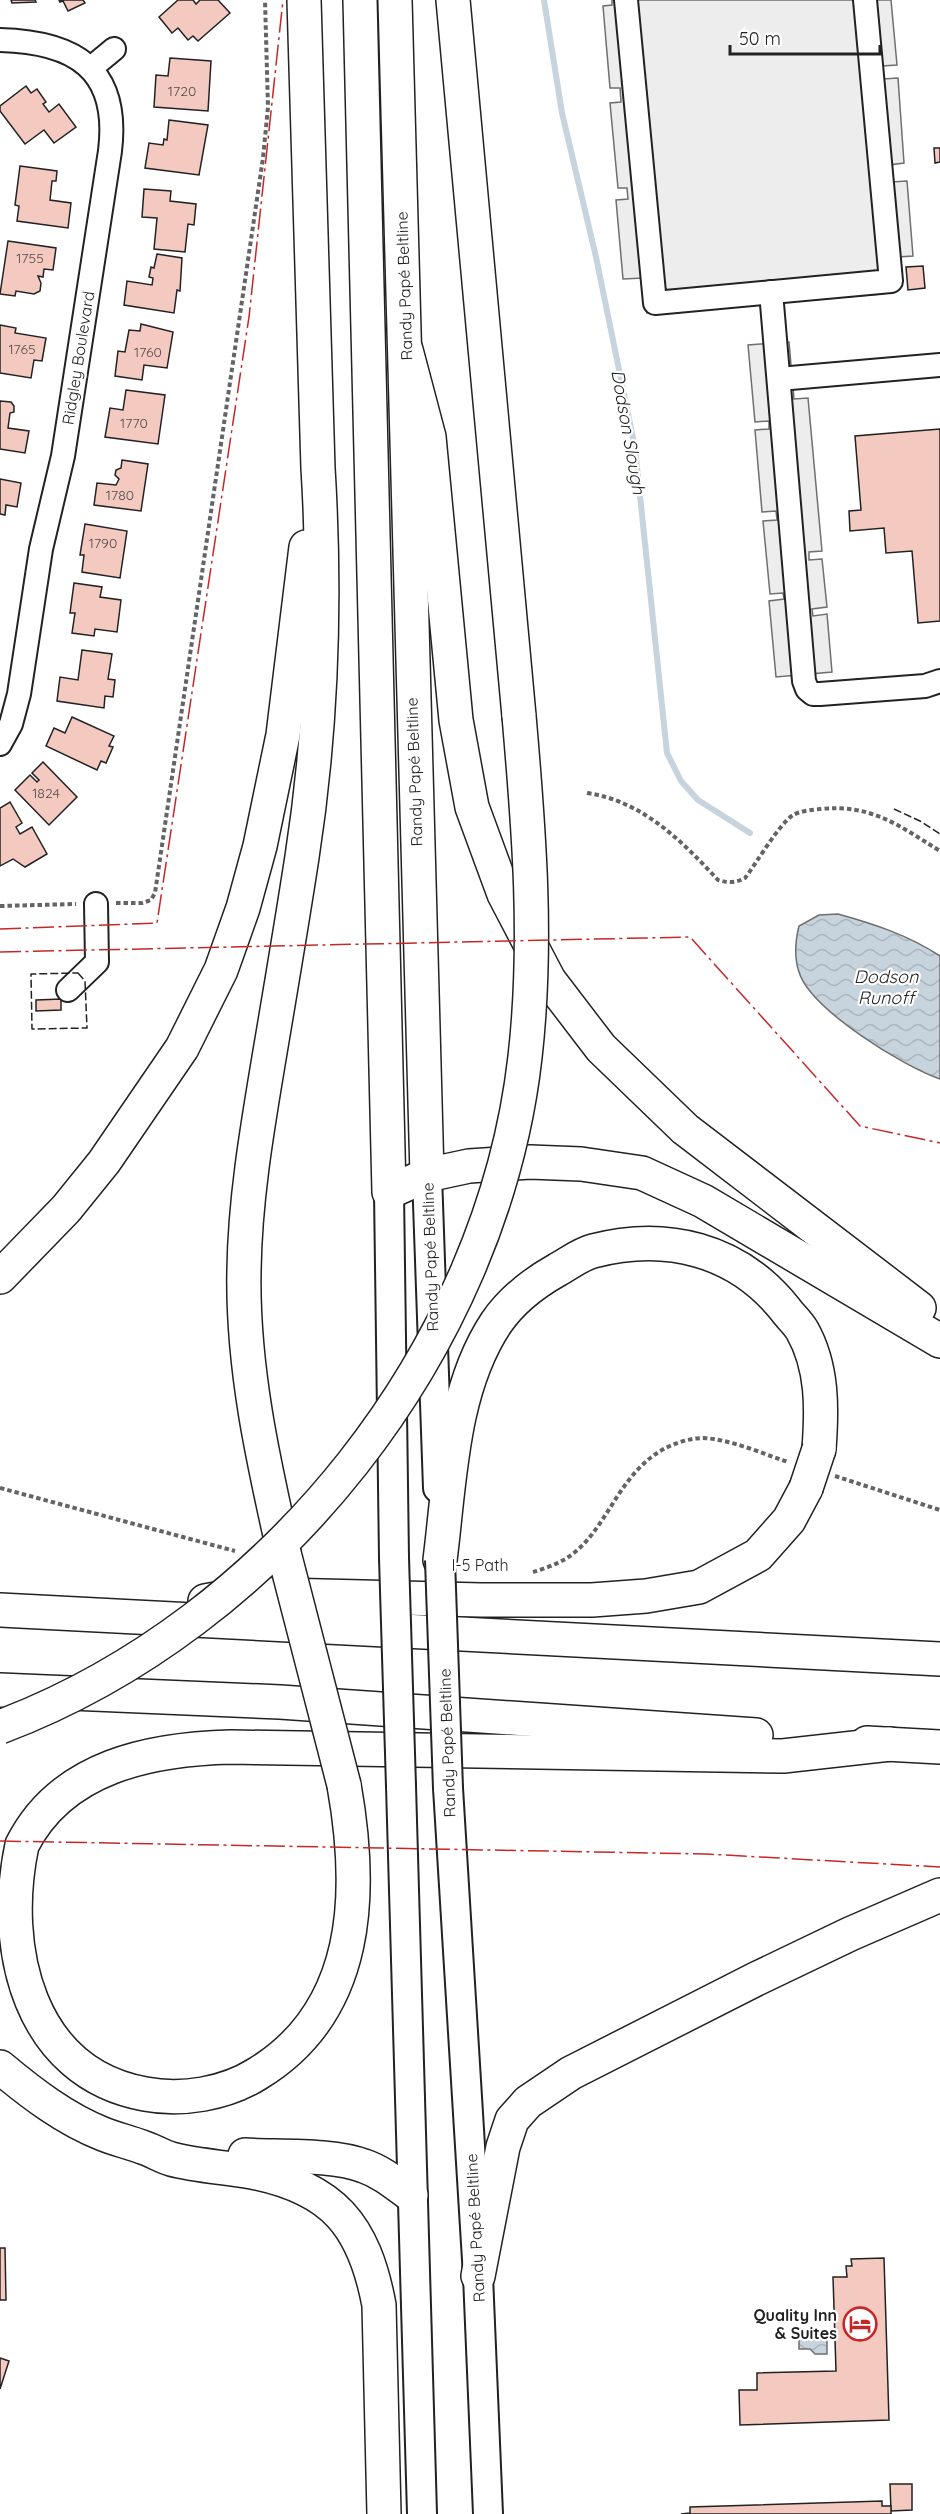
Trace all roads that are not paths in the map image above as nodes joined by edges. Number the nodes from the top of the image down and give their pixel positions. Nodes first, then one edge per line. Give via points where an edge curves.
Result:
1 (304, 0) edge
2 (360, 0) edge
3 (395, 0) edge
4 (453, 0) edge
5 (626, 0) edge
6 (865, 0) edge
7 (0, 40) edge
8 (114, 49) dead end
9 (91, 68) junction
10 (771, 292) junction
11 (406, 350) junction
12 (940, 365) edge
13 (779, 379) junction
14 (318, 468) junction
15 (940, 681) edge
16 (0, 744) edge
17 (96, 904) road end
18 (68, 990) dead end
19 (427, 1175) junction
20 (389, 1192) junction
21 (0, 1277) edge
22 (940, 1324) edge
23 (940, 1341) edge
24 (440, 1560) junction
25 (0, 1610) edge
26 (124, 1617) junction
27 (940, 1659) edge
28 (0, 1690) edge
29 (0, 1726) edge
30 (890, 1744) junction
31 (940, 1747) edge
32 (940, 1894) edge
33 (0, 2067) edge
34 (145, 2148) junction
35 (411, 2195) junction
36 (478, 2276) junction
37 (384, 2514) edge
38 (422, 2514) edge
39 (488, 2514) edge

1 - 14 highway
2 - 20 highway, Randy Papé Beltline
3 - 11 highway, Randy Papé Beltline
4 - 29 highway, bridge via 531,850 532,987 512,1131 495,1194 462,1282 399,1399 357,1460 304,1521 224,1596 142,1654 80,1690
5 - 10 street via 655,303
6 - 10 street via 891,281
7 - 9 street, Ridgley Boulevard via 45,44 73,55
8 - 9 street
9 - 16 street, Ridgley Boulevard via 110,103 110,151 64,449 41,549 16,710
10 - 13 street
11 - 19 highway, Randy Papé Beltline via 413,743
11 - 22 highway via 429,437 456,720 472,807 504,894 549,980 601,1048 685,1129
12 - 13 street
13 - 15 street via 807,689 820,694 925,686
14 - 21 highway via 283,735 260,846 221,970 182,1048 104,1162 66,1209
14 - 30 highway, bridge via 323,597 314,753 302,855 255,1142 244,1272 255,1413 284,1553 345,1785 355,1864 351,1925 343,1963 317,2019 278,2061 219,2091 186,2096 151,2095 94,2076 64,2056 37,2028 16,1994 3,1947 3,1910 16,1856 62,1796 85,1779 128,1760 211,1748 783,1756
17 - 18 street via 97,962
19 - 20 highway
19 - 23 highway via 469,1166 530,1162 642,1173 703,1201
19 - 24 main road, Randy Papé Beltline
20 - 35 main road, Randy Papé Beltline, bridge via 394,1558
24 - 26 highway via 456,1435 472,1370 496,1323 533,1283 591,1251 651,1242 710,1252 742,1268 768,1288 801,1330 813,1355 820,1385 821,1417 813,1469 789,1520 758,1555 699,1587 592,1600 243,1594
24 - 36 main road, Randy Papé Beltline, bridge via 448,1788
25 - 26 highway
26 - 27 highway
28 - 30 highway via 280,1702
30 - 31 highway
32 - 36 highway via 746,1984 571,2073 528,2102 512,2120 503,2147
33 - 34 highway via 70,2118
34 - 35 highway via 339,2160 382,2174
34 - 37 highway via 169,2159 281,2179 330,2203 352,2228 369,2262 379,2305
35 - 38 main road, Randy Papé Beltline
36 - 39 main road, Randy Papé Beltline

